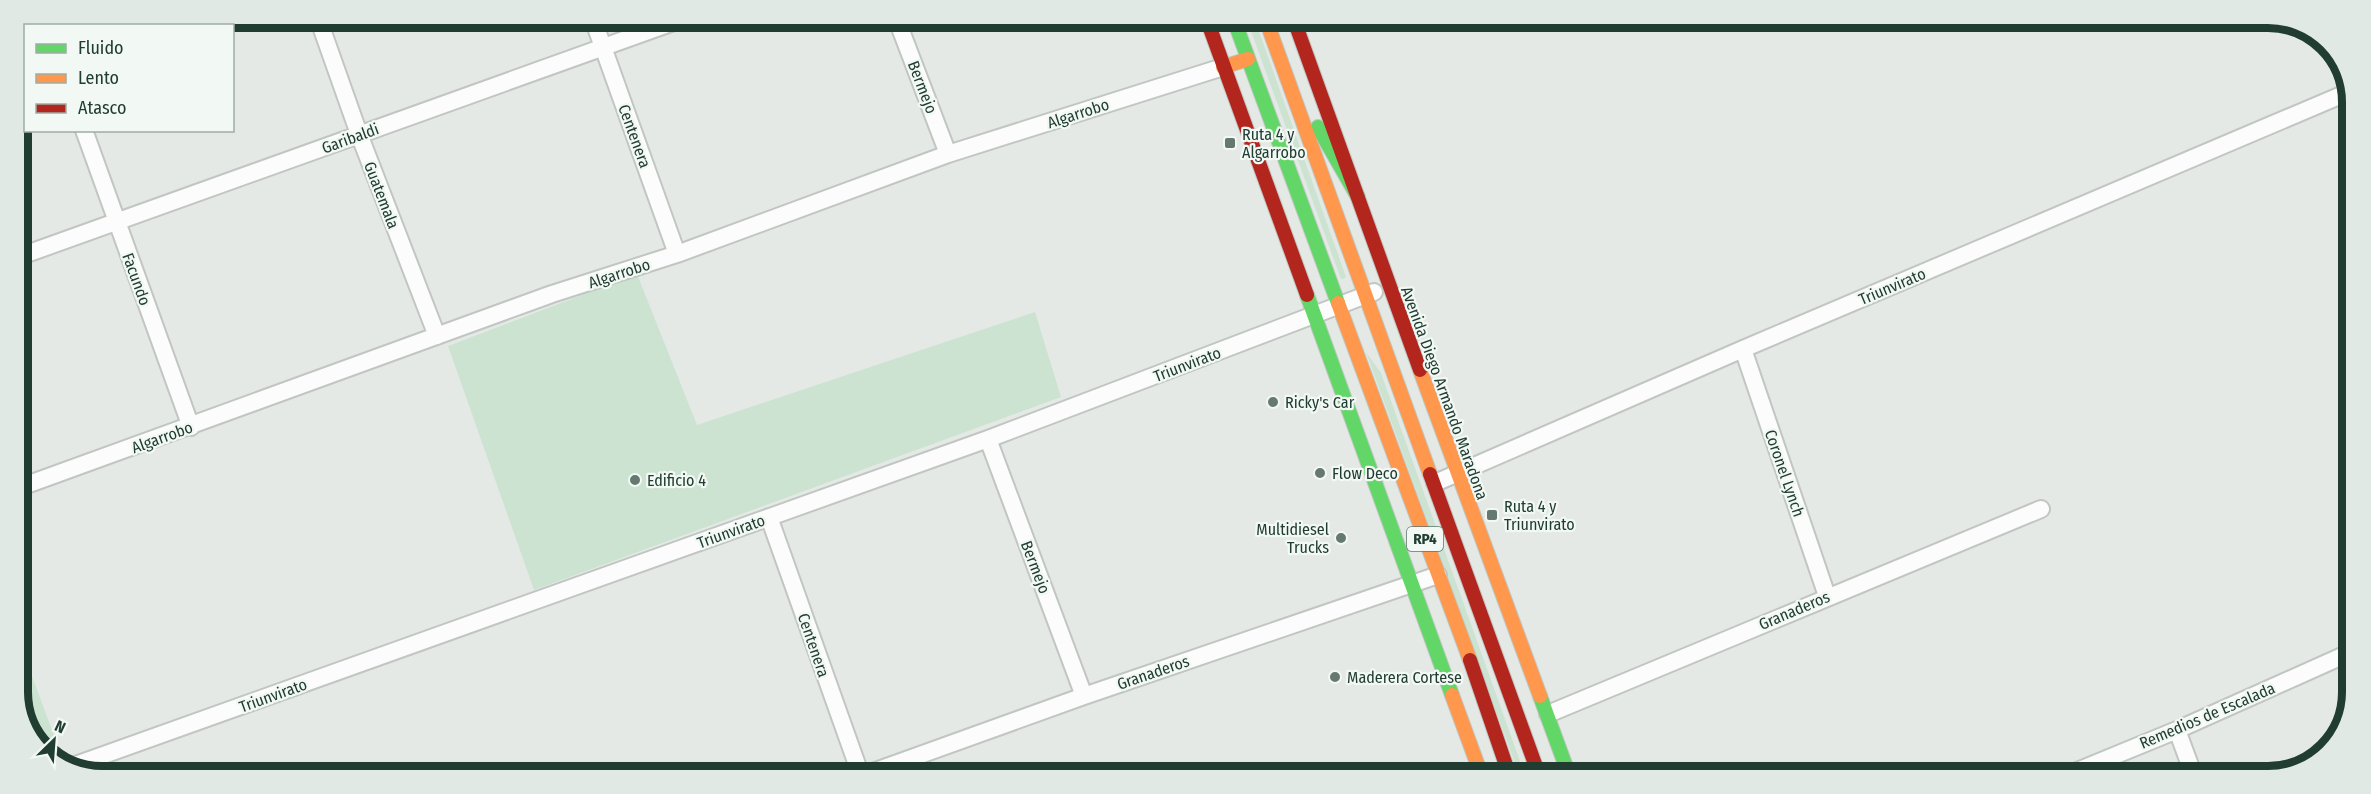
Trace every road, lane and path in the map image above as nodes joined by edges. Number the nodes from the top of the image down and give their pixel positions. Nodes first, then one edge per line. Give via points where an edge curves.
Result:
1 (322, 28) edge
2 (596, 28) edge
3 (656, 28) edge
4 (900, 28) edge
5 (1210, 28) edge
6 (1237, 28) edge
7 (1269, 28) edge
8 (1297, 28) edge
9 (603, 46) junction
10 (1248, 59) junction
11 (1282, 64) junction
12 (1223, 67) junction
13 (2342, 95) edge
14 (85, 132) edge
15 (359, 134) junction
16 (948, 154) junction
17 (1358, 197) junction
18 (116, 220) junction
19 (28, 253) edge
20 (677, 254) junction
21 (1389, 286) junction
22 (1366, 294) junction
23 (1339, 305) junction
24 (1315, 315) junction
25 (437, 336) junction
26 (1743, 349) junction
27 (191, 427) junction
28 (988, 439) junction
29 (1457, 474) junction
30 (1435, 483) junction
31 (29, 484) edge
32 (2042, 509) dead end
33 (769, 517) junction
34 (1450, 525) junction
35 (1423, 534) junction
36 (1438, 575) junction
37 (1413, 584) junction
38 (1827, 596) junction
39 (1468, 655) junction
40 (2342, 656) edge
41 (1084, 696) junction
42 (1548, 714) junction
43 (2177, 730) junction
44 (87, 764) edge
45 (858, 766) edge
46 (889, 766) edge
47 (1478, 766) edge
48 (1492, 766) edge
49 (1506, 766) edge
50 (1536, 766) edge
51 (1566, 766) edge
52 (2089, 766) edge
53 (2190, 766) edge

1 - 15 street, Guatemala
2 - 9 street, Centenera
3 - 9 street, Garibaldi
4 - 16 street, Bermejo
5 - 12 main road
6 - 10 main road, RP4
7 - 11 main road, RP4
8 - 17 main road, Avenida Diego Armando Maradona
9 - 15 street, Garibaldi
9 - 20 street, Centenera
10 - 12 main road
10 - 23 main road, RP4
11 - 17 main road
11 - 22 main road, RP4
12 - 16 street, Algarrobo
12 - 24 main road
13 - 26 street, Triunvirato
14 - 18 street, Facundo
15 - 18 street, Garibaldi
15 - 25 street, Guatemala
16 - 20 street, Algarrobo
17 - 21 main road, Avenida Diego Armando Maradona
18 - 19 street, Garibaldi
18 - 27 street, Facundo
20 - 25 street, Algarrobo
21 - 22 street, Triunvirato
21 - 29 main road, Avenida Diego Armando Maradona
22 - 23 street, Triunvirato
22 - 30 main road, RP4
23 - 24 street, Triunvirato
23 - 35 main road, RP4
24 - 28 street, Triunvirato
24 - 37 main road
25 - 27 street, Algarrobo
26 - 29 street, Triunvirato
26 - 38 street, Coronel Lynch
27 - 31 street, Algarrobo
28 - 33 street, Triunvirato
28 - 41 street, Bermejo
29 - 30 street, Triunvirato
29 - 42 main road, Avenida Diego Armando Maradona
30 - 34 main road, RP4
32 - 38 street, Granaderos
33 - 44 street, Triunvirato
33 - 45 street, Centenera
34 - 35 main road
34 - 50 main road, RP4
35 - 36 main road, RP4
36 - 37 street, Granaderos
36 - 39 main road, RP4
37 - 41 street, Granaderos
37 - 47 main road
38 - 42 street, Granaderos
39 - 48 main road
39 - 49 main road, RP4
40 - 43 street, Remedios de Escalada
41 - 46 street, Granaderos
42 - 51 main road, Avenida Diego Armando Maradona
43 - 52 street, Remedios de Escalada
43 - 53 street

